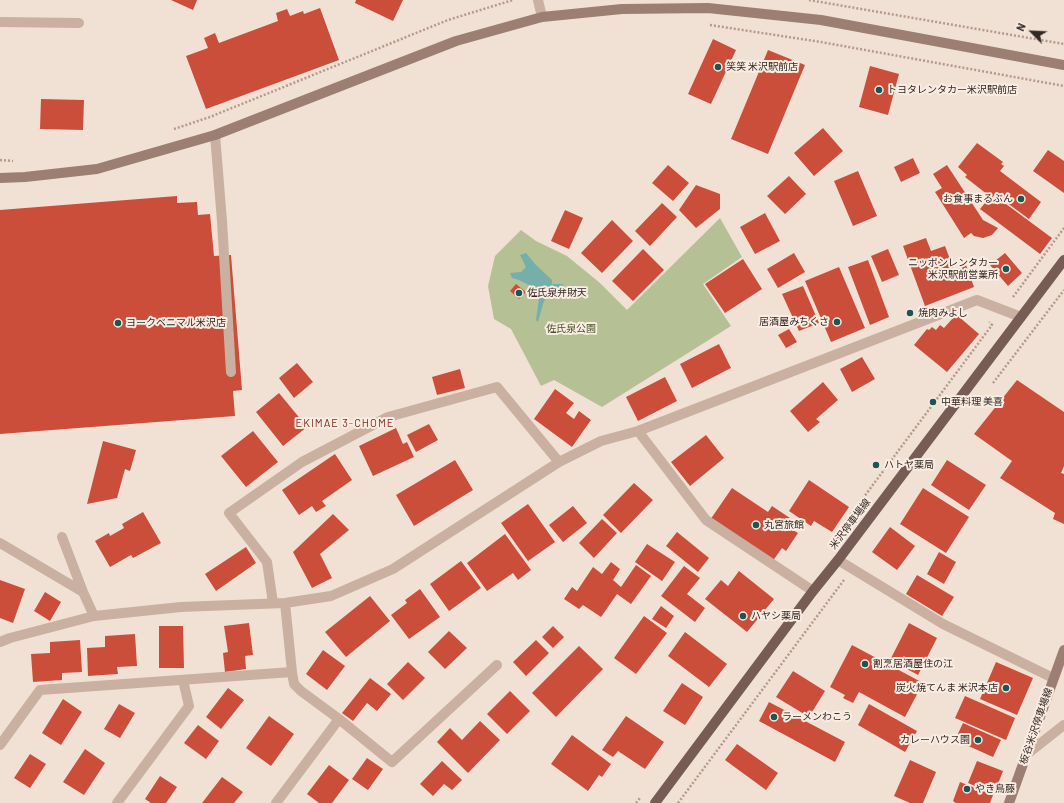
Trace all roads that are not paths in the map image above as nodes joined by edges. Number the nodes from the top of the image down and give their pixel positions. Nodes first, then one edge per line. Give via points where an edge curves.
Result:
1 (538, 0) edge
2 (542, 17) junction
3 (0, 22) edge
4 (78, 23) dead end
5 (1064, 65) edge
6 (215, 135) junction
7 (0, 178) edge
8 (1064, 260) edge
9 (1021, 317) junction
10 (231, 372) dead end
11 (638, 431) junction
12 (559, 462) junction
13 (62, 537) dead end
14 (0, 543) edge
15 (838, 560) junction
16 (83, 592) junction
17 (813, 592) junction
18 (272, 603) junction
19 (285, 603) junction
20 (94, 616) junction
21 (0, 642) edge
22 (1064, 650) edge
23 (497, 665) dead end
24 (292, 672) junction
25 (1053, 678) junction
26 (183, 680) junction
27 (339, 719) junction
28 (1064, 725) edge
29 (0, 745) edge
30 (1027, 754) junction
31 (117, 803) edge
32 (276, 803) edge
33 (655, 803) edge
34 (1009, 803) edge

1 - 2 street
2 - 5 street via 622,9 708,8 821,20
2 - 6 street via 456,41
3 - 4 street
6 - 7 street via 97,169
6 - 10 street
8 - 9 main road, 米沢停車場線
9 - 11 street via 978,300
9 - 15 main road, 米沢停車場線
11 - 12 street via 601,441
11 - 17 street via 706,520
12 - 18 street via 497,387 388,417 302,462 229,513 267,562
12 - 19 street via 393,569 331,596
13 - 16 street
14 - 16 street
15 - 17 main road, 米沢停車場線
15 - 25 street via 944,624
16 - 20 street
17 - 33 main road, 米沢停車場線
18 - 19 street
18 - 20 street via 181,607
19 - 24 street
20 - 21 street
22 - 25 street, 板谷米沢停車場線
23 - 27 street via 392,762
24 - 26 street
24 - 27 street via 294,684
25 - 30 street, 板谷米沢停車場線
26 - 29 street via 40,690
26 - 31 street via 189,706
27 - 32 street
28 - 30 street
30 - 34 street, 板谷米沢停車場線

